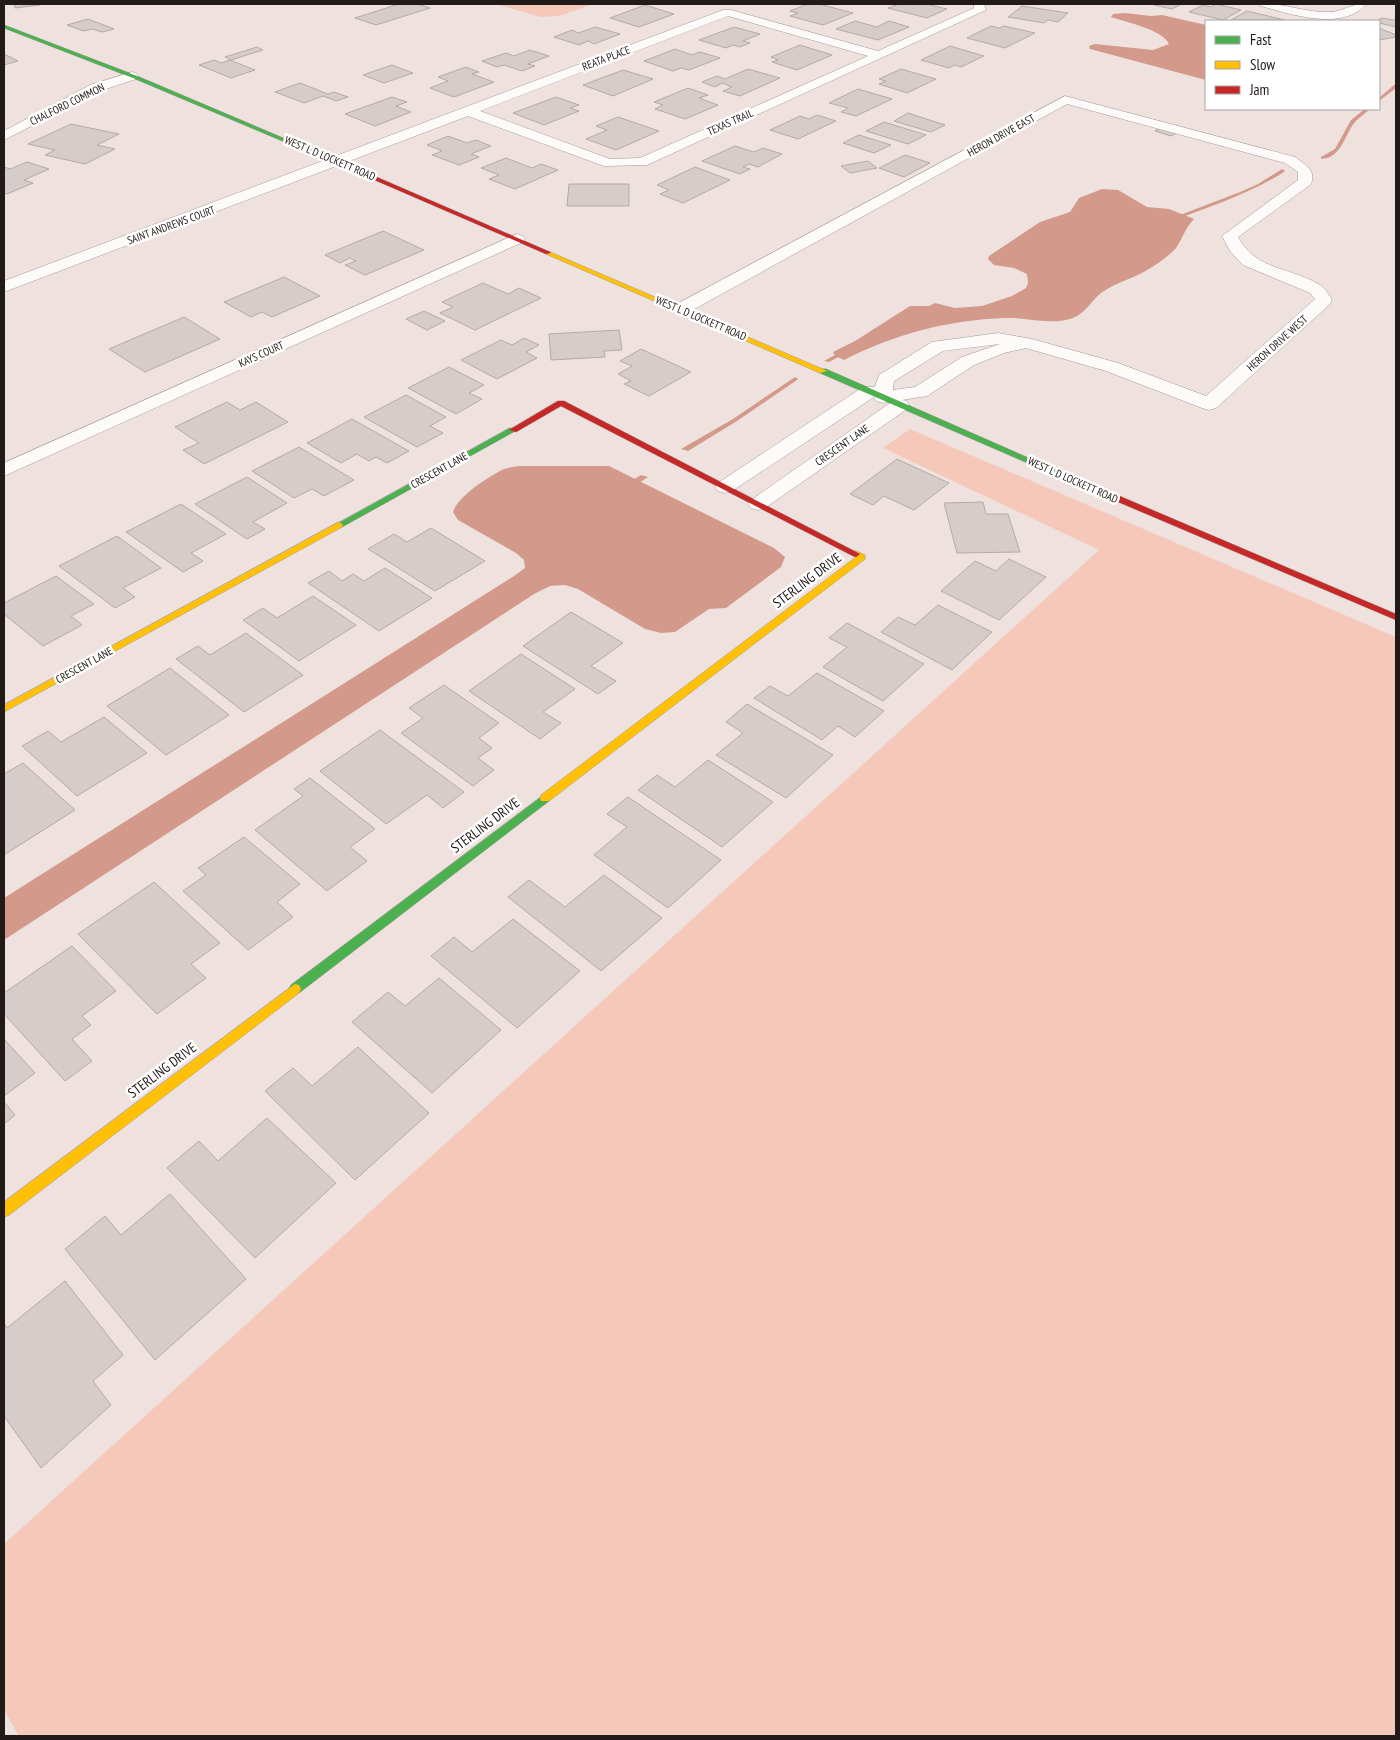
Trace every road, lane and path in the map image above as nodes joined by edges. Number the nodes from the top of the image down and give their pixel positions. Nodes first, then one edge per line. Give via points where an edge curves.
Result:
1 (979, 4) edge
2 (1265, 4) edge
3 (1360, 4) edge
4 (4, 27) edge
5 (878, 55) junction
6 (132, 76) junction
7 (467, 111) junction
8 (4, 136) edge
9 (338, 161) junction
10 (1305, 171) joint
11 (518, 239) junction
12 (4, 287) edge
13 (681, 309) junction
14 (1026, 343) junction
15 (884, 397) junction
16 (4, 470) edge
17 (725, 487) junction
18 (758, 504) junction
19 (1396, 617) edge
20 (4, 709) edge
21 (4, 1210) edge

1 - 5 street, TEXAS TRAIL via 980,10
2 - 3 street via 1311,14 1334,15 1346,13
4 - 6 main road, WEST L D LOCKETT ROAD
5 - 7 street, REATA PLACE via 727,12
5 - 7 street, TEXAS TRAIL via 642,162 609,163
6 - 8 street, CHALFORD COMMON via 95,88
6 - 9 main road, WEST L D LOCKETT ROAD
7 - 9 street, REATA PLACE
9 - 11 main road, WEST L D LOCKETT ROAD
9 - 12 street, SAINT ANDREWS COURT
10 - 13 street, HERON DRIVE EAST via 1290,160 1065,100
10 - 14 street, HERON DRIVE WEST via 1305,182 1230,236 1249,262 1316,289 1324,300 1208,404 1112,367
11 - 13 main road, WEST L D LOCKETT ROAD
11 - 16 street, KAYS COURT
13 - 15 main road, WEST L D LOCKETT ROAD
14 - 15 street, HERON DRIVE WEST via 968,361 920,392
14 - 15 street, HERON DRIVE WEST via 998,338 938,346 885,379
15 - 17 street
15 - 18 street, CRESCENT LANE
15 - 19 main road, WEST L D LOCKETT ROAD
17 - 18 main road, STERLING DRIVE
17 - 20 main road, CRESCENT LANE via 561,403
18 - 21 main road, STERLING DRIVE via 862,557

